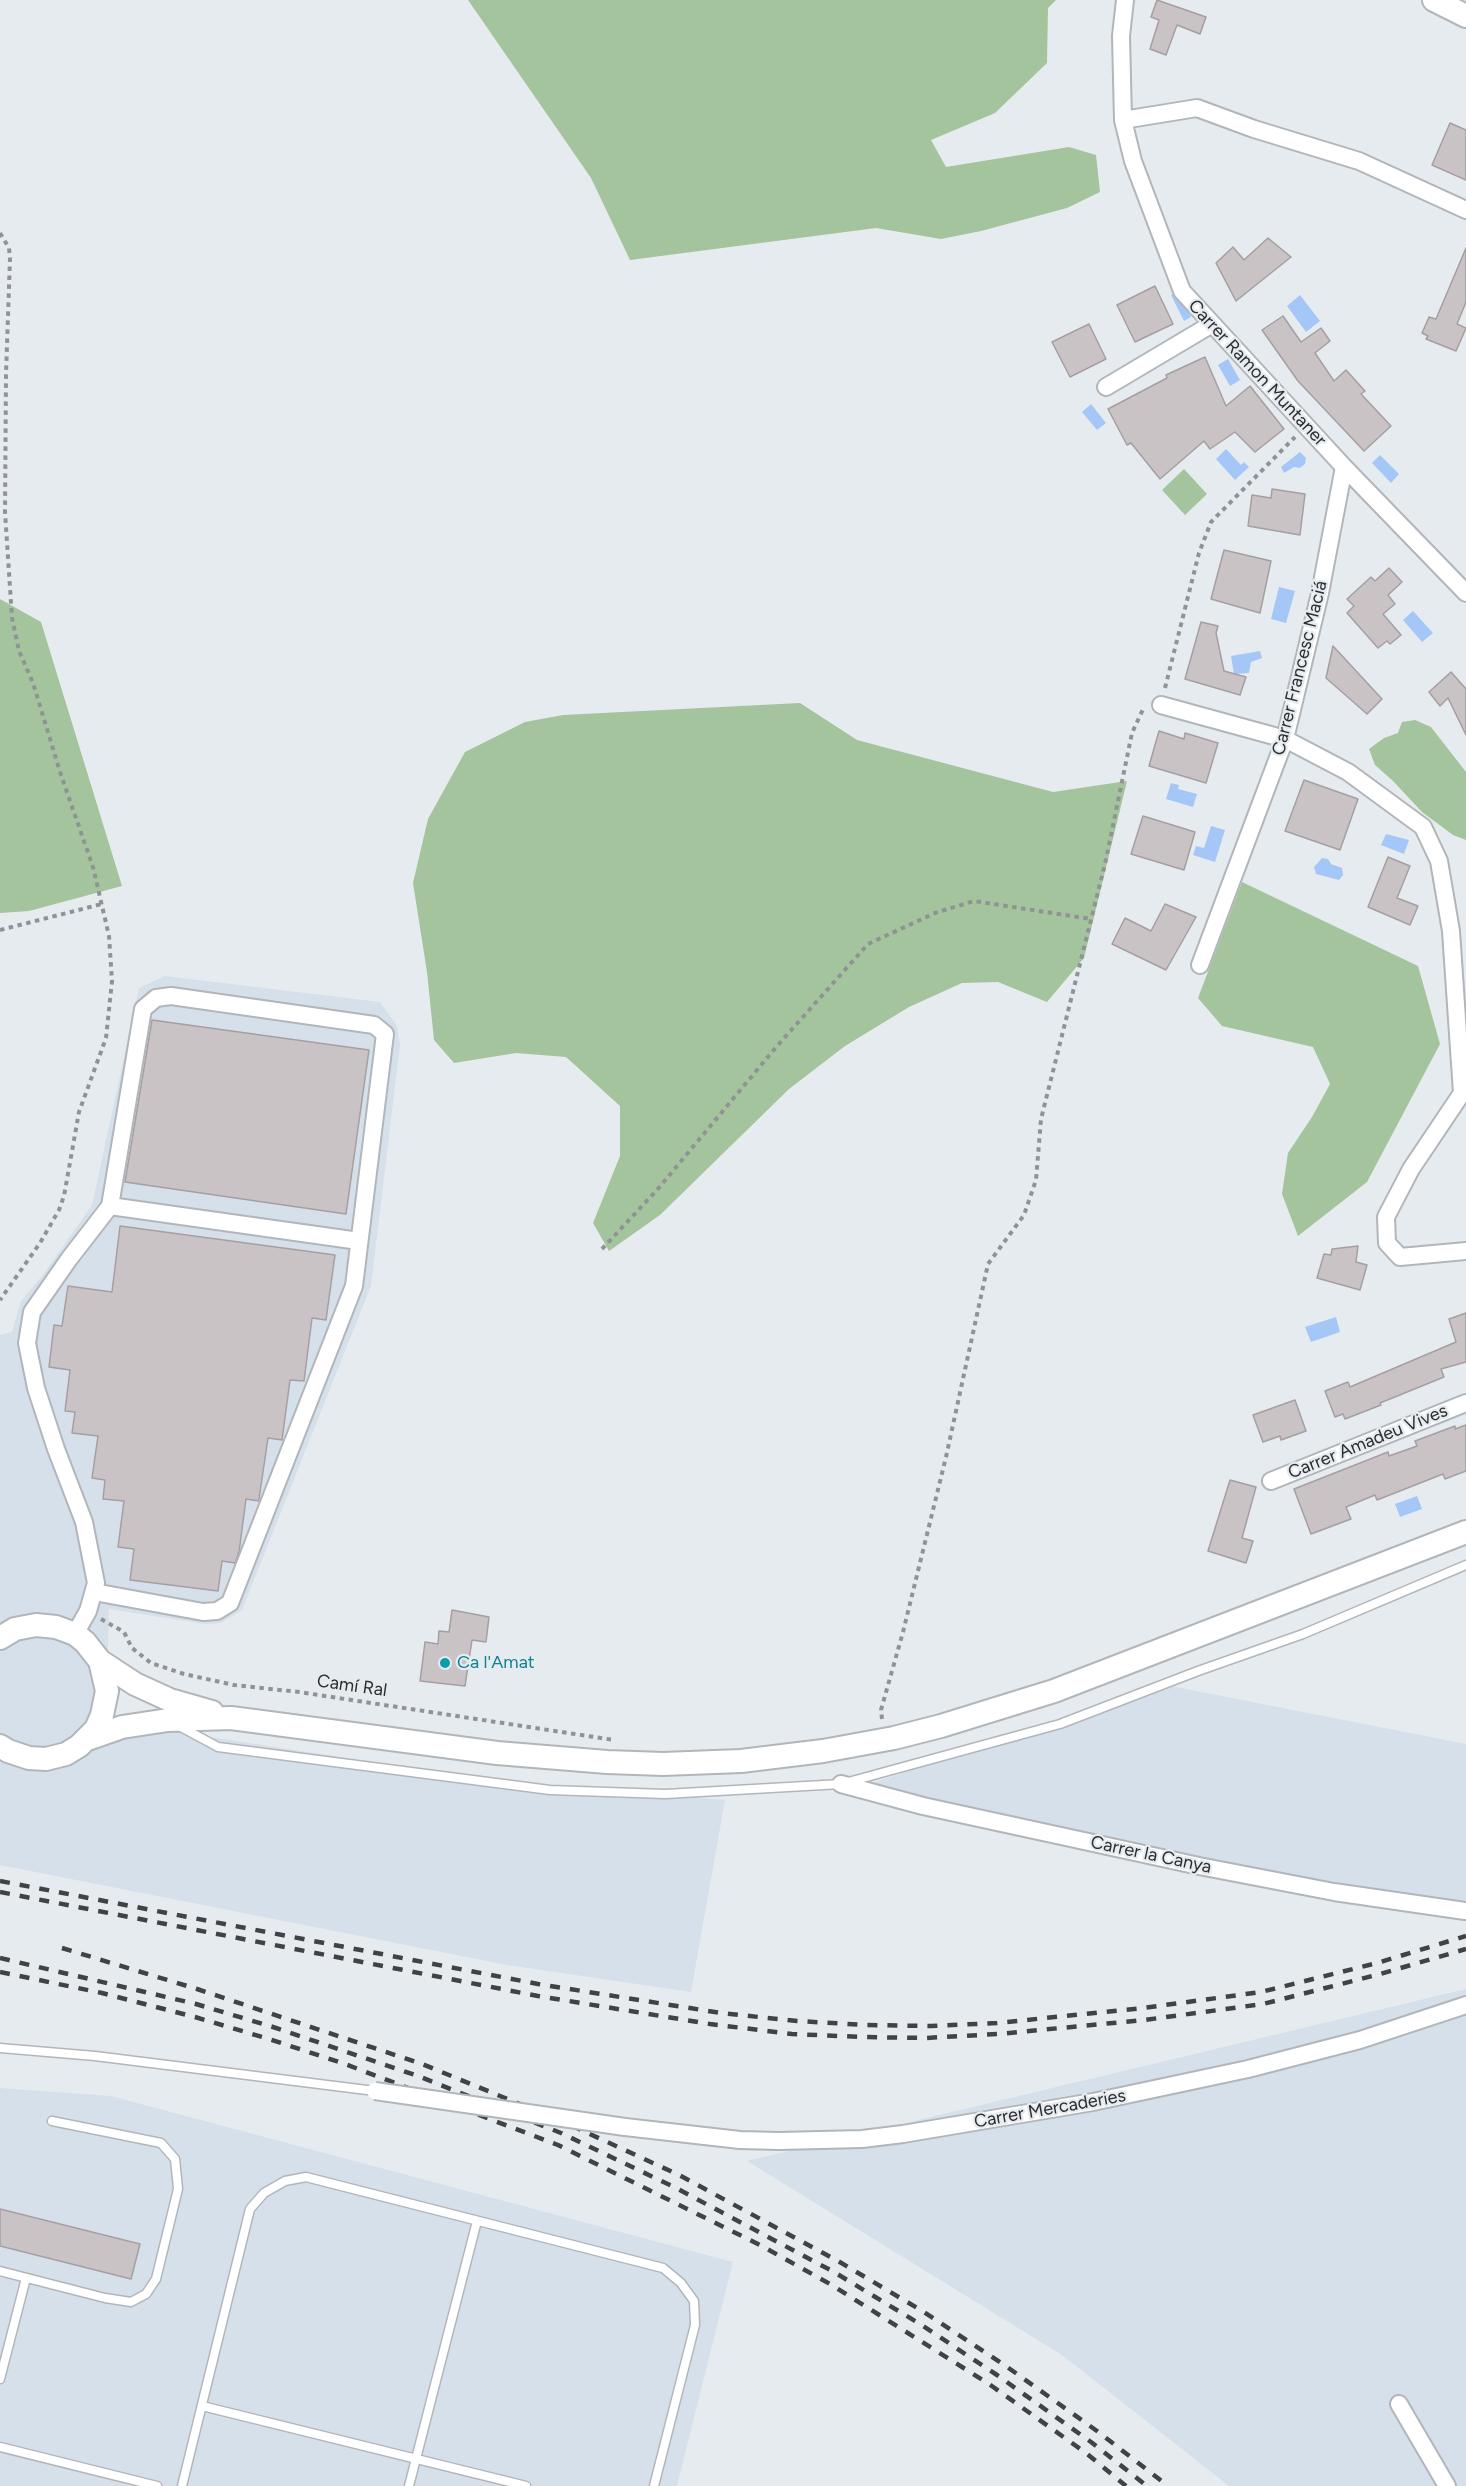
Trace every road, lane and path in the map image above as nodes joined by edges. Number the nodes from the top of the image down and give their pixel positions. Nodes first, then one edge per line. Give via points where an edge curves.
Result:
1 (1125, 0) edge
2 (1434, 0) edge
3 (1466, 16) edge
4 (1123, 120) junction
5 (1466, 210) edge
6 (0, 233) edge
7 (1212, 324) junction
8 (1106, 387) dead end
9 (1306, 426) junction
10 (1344, 467) junction
11 (1466, 593) edge
12 (1161, 705) junction
13 (1285, 739) junction
14 (102, 904) junction
15 (1091, 919) junction
16 (0, 930) edge
17 (1200, 965) dead end
18 (110, 1206) junction
19 (359, 1241) junction
20 (602, 1248) dead end
21 (1466, 1251) edge
22 (0, 1300) edge
23 (1466, 1403) edge
24 (1271, 1481) dead end
25 (1466, 1532) edge
26 (1466, 1565) edge
27 (94, 1592) junction
28 (88, 1611) junction
29 (75, 1634) junction
30 (0, 1638) edge
31 (100, 1661) junction
32 (231, 1718) junction
33 (168, 1720) junction
34 (88, 1739) junction
35 (885, 1740) junction
36 (623, 1741) dead end
37 (7, 1753) edge
38 (841, 1784) junction
39 (1465, 1911) edge
40 (1466, 2005) edge
41 (0, 2048) edge
42 (375, 2091) joint
43 (52, 2121) dead end
44 (477, 2220) junction
45 (0, 2271) edge
46 (26, 2278) junction
47 (0, 2379) edge
48 (1399, 2404) dead end
49 (202, 2406) junction
50 (0, 2446) edge
51 (416, 2459) junction
52 (157, 2486) edge
53 (182, 2486) edge
54 (409, 2486) edge
55 (526, 2486) edge
56 (654, 2486) edge
57 (1446, 2486) edge

1 - 4 street, Carrer Ramon Muntaner via 1121,36
2 - 3 main road
4 - 5 street via 1197,108 1359,161
4 - 7 street, Carrer Ramon Muntaner via 1133,161 1182,291
6 - 14 path via 10,258 5,512 12,618 17,647 33,683
7 - 8 street
7 - 9 street, Carrer Ramon Muntaner
9 - 10 street, Carrer Ramon Muntaner
9 - 12 path via 1211,522 1196,563
10 - 11 street, Carrer Ramon Muntaner
10 - 13 street, Carrer Francesc Maciá via 1320,593
12 - 13 street
12 - 15 path via 1144,707 1132,734
13 - 17 street, Carrer Francesc Maciá
13 - 21 street via 1347,772 1423,827 1439,861 1451,931 1462,1094 1411,1169 1386,1217 1387,1243 1400,1257
14 - 16 path
14 - 22 path via 112,981 103,1048 80,1112 59,1210
15 - 20 path via 974,901 935,913 868,945 777,1046 657,1190
15 - 35 path via 1041,1119 1036,1180 1024,1215 988,1264 946,1457 881,1710
18 - 19 street
18 - 19 street via 143,1009 156,998 182,997 374,1025 385,1034
18 - 27 street via 32,1312 27,1343 36,1388 84,1522 96,1583
19 - 27 street via 354,1286 230,1603 217,1611 203,1612
23 - 24 street, Carrer Amadeu Vives
25 - 35 main road via 1054,1691
26 - 38 lane via 1303,1634 1060,1724
27 - 28 street
28 - 29 street
28 - 36 path, Camí Ral via 124,1632 132,1648 151,1663 184,1674 234,1685
29 - 30 main road via 36,1625 15,1629
29 - 31 main road
31 - 32 main road via 135,1684 170,1700
31 - 34 main road via 106,1680 106,1702
32 - 33 main road
32 - 35 main road via 497,1753 663,1764 741,1761
33 - 34 main road via 122,1727
33 - 38 lane via 218,1747 550,1790 665,1794
34 - 37 main road via 53,1758
38 - 39 street, Carrer la Canya via 923,1806 1199,1866 1334,1892
40 - 42 street, Carrer Mercaderies, bridge via 1360,2040 1248,2069 1093,2102 862,2139 740,2140
41 - 42 lane
43 - 46 lane via 161,2144 175,2160 178,2189 156,2279 146,2294 131,2302
44 - 49 lane via 306,2177 285,2181 264,2193 250,2209
44 - 51 lane
44 - 56 lane via 663,2268 694,2301 694,2325
45 - 46 lane
46 - 47 lane
48 - 57 street
49 - 51 lane
49 - 53 lane
50 - 52 lane
51 - 54 lane
51 - 55 lane

